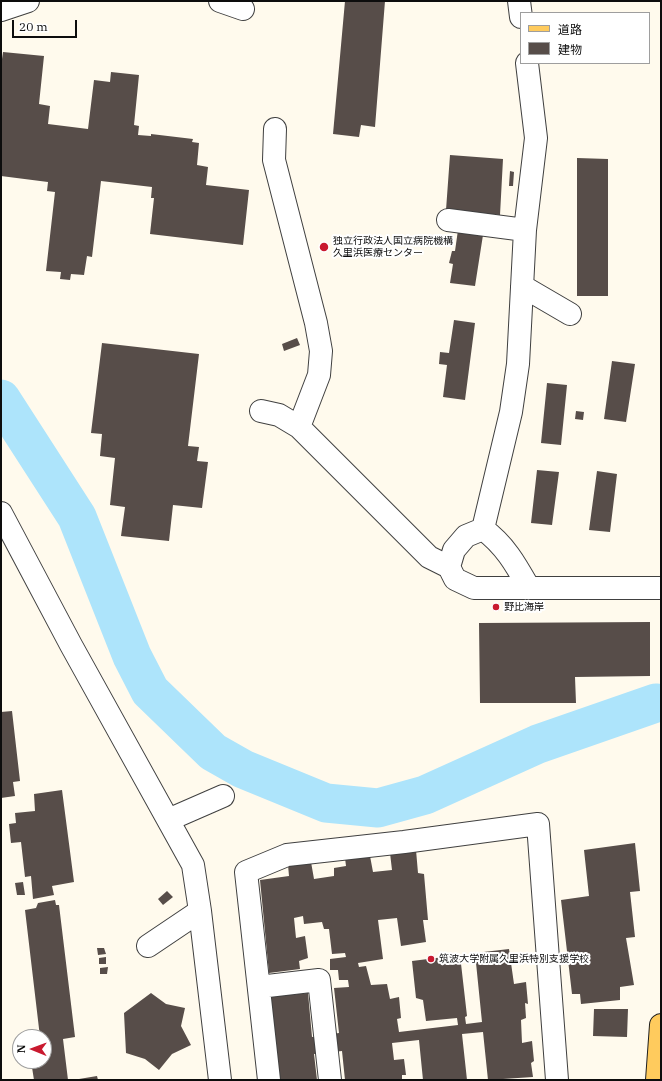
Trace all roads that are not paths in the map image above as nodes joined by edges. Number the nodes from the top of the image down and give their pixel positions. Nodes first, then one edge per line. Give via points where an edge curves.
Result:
1 (28, 1) edge
2 (220, 1) edge
3 (519, 1) edge
4 (243, 9) dead end
5 (1, 10) edge
6 (520, 12) edge
7 (527, 64) edge
8 (275, 129) dead end
9 (448, 220) dead end
10 (525, 230) junction
11 (522, 286) junction
12 (570, 314) dead end
13 (261, 411) dead end
14 (299, 427) junction
15 (1, 513) edge
16 (483, 529) junction
17 (449, 567) junction
18 (529, 588) junction
19 (661, 588) edge
20 (223, 796) dead end
21 (168, 820) junction
22 (200, 911) junction
23 (148, 946) dead end
24 (259, 987) junction
25 (661, 1025) edge
26 (220, 1080) edge
27 (269, 1080) edge
28 (330, 1080) edge
29 (557, 1080) edge
30 (657, 1080) edge

1 - 5 street
2 - 4 street
3 - 6 street
7 - 10 street via 536,138
8 - 14 street via 274,160 321,351 320,375
9 - 10 street
10 - 11 street
11 - 12 street
11 - 16 street via 518,364 511,412
13 - 14 street via 279,414
14 - 17 street via 429,557
15 - 21 street via 70,645
16 - 17 street via 466,536 454,550
16 - 18 street via 496,539 511,557
17 - 18 street via 455,579 474,588
18 - 19 street
20 - 21 street
21 - 22 street via 193,865
22 - 23 street
22 - 26 street
24 - 27 street
24 - 28 street via 319,980
24 - 29 street via 246,872 287,855 538,824
25 - 30 main road

